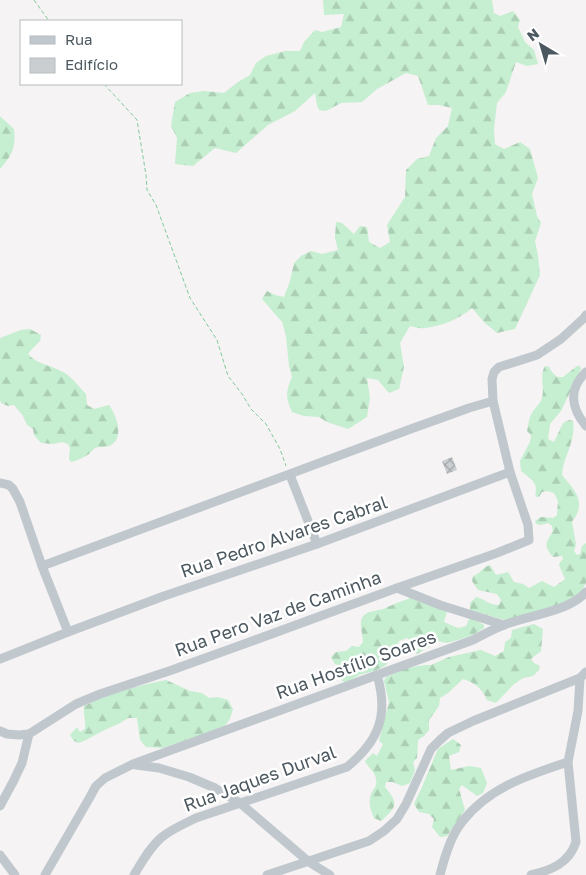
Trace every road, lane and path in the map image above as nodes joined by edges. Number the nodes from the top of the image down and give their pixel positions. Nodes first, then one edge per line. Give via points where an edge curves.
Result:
1 (34, 0) edge
2 (48, 20) edge
3 (105, 85) edge
4 (586, 315) edge
5 (586, 372) edge
6 (493, 401) junction
7 (586, 426) edge
8 (510, 472) junction
9 (290, 475) junction
10 (0, 483) edge
11 (316, 544) junction
12 (42, 566) junction
13 (397, 588) junction
14 (586, 592) edge
15 (504, 625) junction
16 (68, 632) junction
17 (0, 659) edge
18 (377, 675) junction
19 (583, 675) edge
20 (0, 731) edge
21 (29, 734) junction
22 (568, 762) junction
23 (133, 764) junction
24 (240, 804) junction
25 (0, 806) edge
26 (0, 855) edge
27 (309, 862) junction
28 (15, 875) edge
29 (45, 875) edge
30 (134, 875) edge
31 (267, 875) edge
32 (330, 875) edge
33 (440, 875) edge
34 (532, 875) edge

1 - 2 path
3 - 9 path via 137,120 147,190 156,205 190,298 217,340 228,376 266,424
4 - 6 street via 561,339 537,354 499,367 492,379
5 - 7 street via 574,390 573,402
6 - 8 street
6 - 9 street
8 - 11 street, Rua Pedro Alvares Cabral
8 - 13 street, Rua Pero Vaz de Caminha via 528,525 529,540
9 - 11 street
9 - 12 street
10 - 12 street via 9,485 16,493
11 - 16 street, Rua Pedro Alvares Cabral
12 - 16 street
13 - 15 street
13 - 21 street, Rua Pero Vaz de Caminha via 100,694 76,704
14 - 15 street, Rua Hostílio Soares via 576,601
15 - 18 street, Rua Hostílio Soares
16 - 17 street, Rua Pedro Alvares Cabral
18 - 23 street, Rua Hostílio Soares
18 - 24 street, Rua Jaques Durval via 383,708 381,720 361,755 347,766
19 - 22 street
19 - 27 street via 448,733 431,749 397,819 370,841
20 - 21 street
21 - 25 street via 22,763
22 - 33 street via 509,784 478,805 462,822 450,844
22 - 34 street via 576,842 568,858
23 - 24 street via 189,777
23 - 29 street, Rua Hostílio Soares via 96,786
24 - 27 street
24 - 30 street, Rua Jaques Durval via 173,829 160,838
26 - 28 street
27 - 31 street
27 - 32 street

